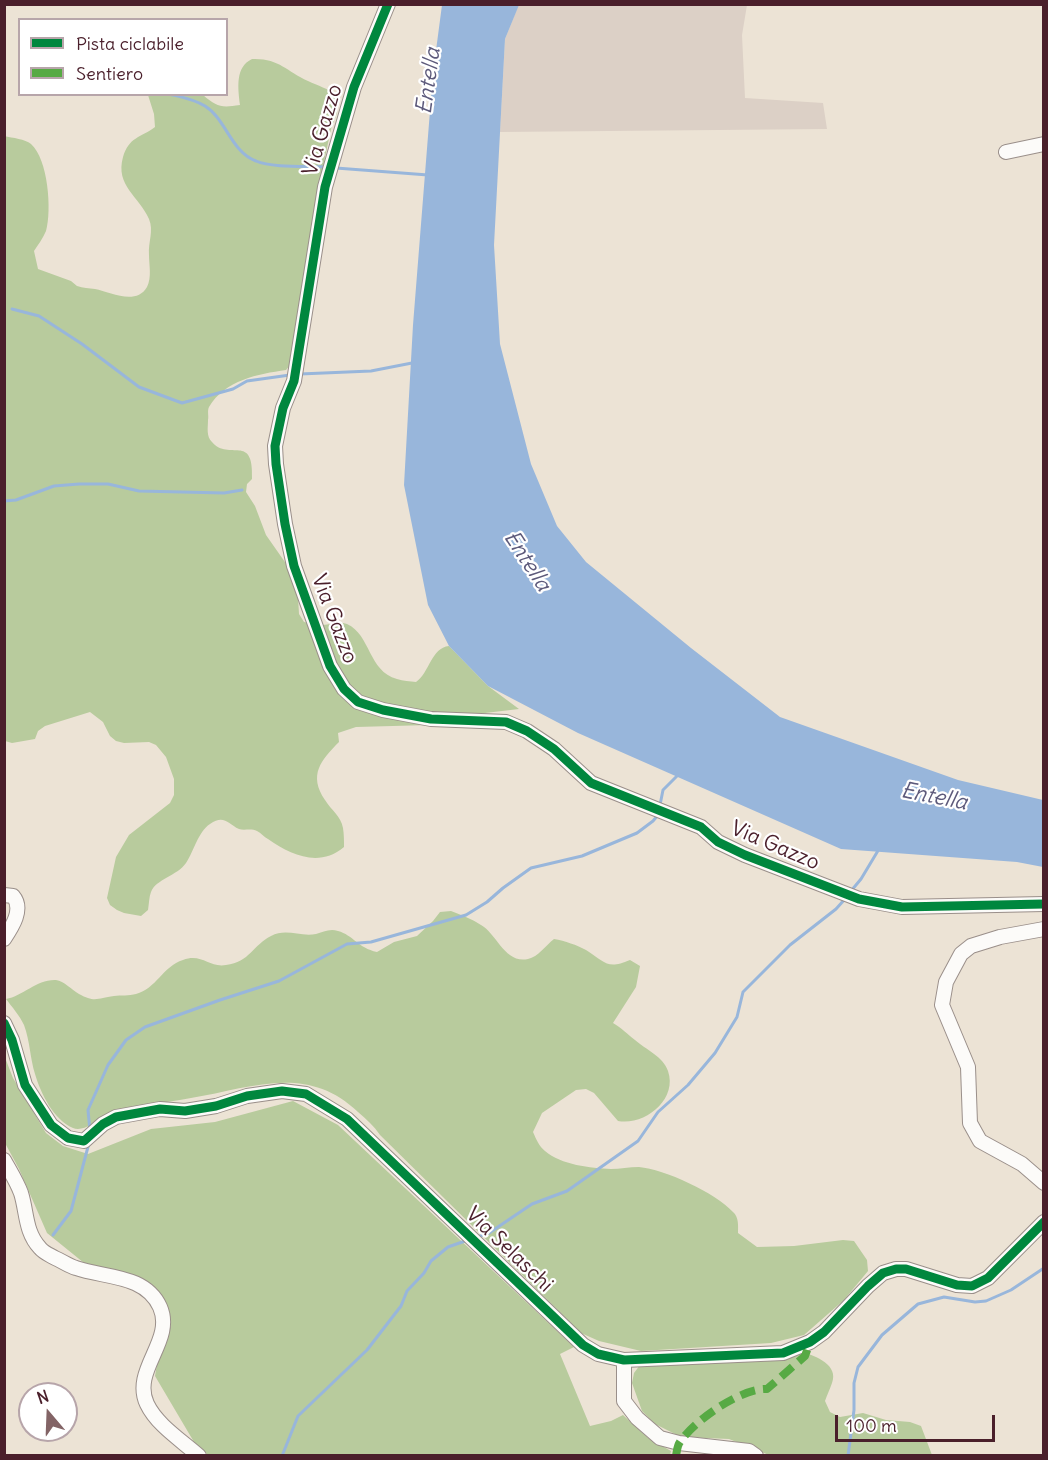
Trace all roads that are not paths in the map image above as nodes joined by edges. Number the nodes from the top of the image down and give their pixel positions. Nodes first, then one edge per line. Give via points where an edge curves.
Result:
1 (388, 4) edge
2 (1044, 144) edge
3 (1006, 152) dead end
4 (4, 895) edge
5 (1044, 904) edge
6 (1044, 928) edge
7 (4, 939) edge
8 (4, 1023) edge
9 (4, 1160) edge
10 (1044, 1183) edge
11 (1044, 1222) edge
12 (624, 1360) junction
13 (199, 1455) edge
14 (756, 1455) edge

1 - 5 street, Via Gazzo via 354,87 326,187 296,371 275,446 294,566 330,666 345,690 358,702 383,710 431,719 506,722 554,749 591,783 701,827 718,842 745,855 859,899 902,907
2 - 3 street
4 - 7 street via 13,896 17,904 14,922
6 - 10 street via 971,946 961,954 946,982 942,1005 968,1067 970,1123 980,1141 1022,1164
8 - 12 street, Via Selaschi via 25,1085 51,1125 68,1138 84,1141 116,1117 160,1109 185,1111 282,1091 306,1094 347,1119 583,1345 598,1354
9 - 13 street via 21,1193 30,1236 41,1250 76,1268 116,1276 140,1286 160,1306 164,1322 161,1338 144,1380 147,1404 161,1423
11 - 12 street, Via Selaschi via 988,1278 972,1286 906,1269 883,1274 824,1332 783,1353
12 - 14 street via 624,1401 660,1438

